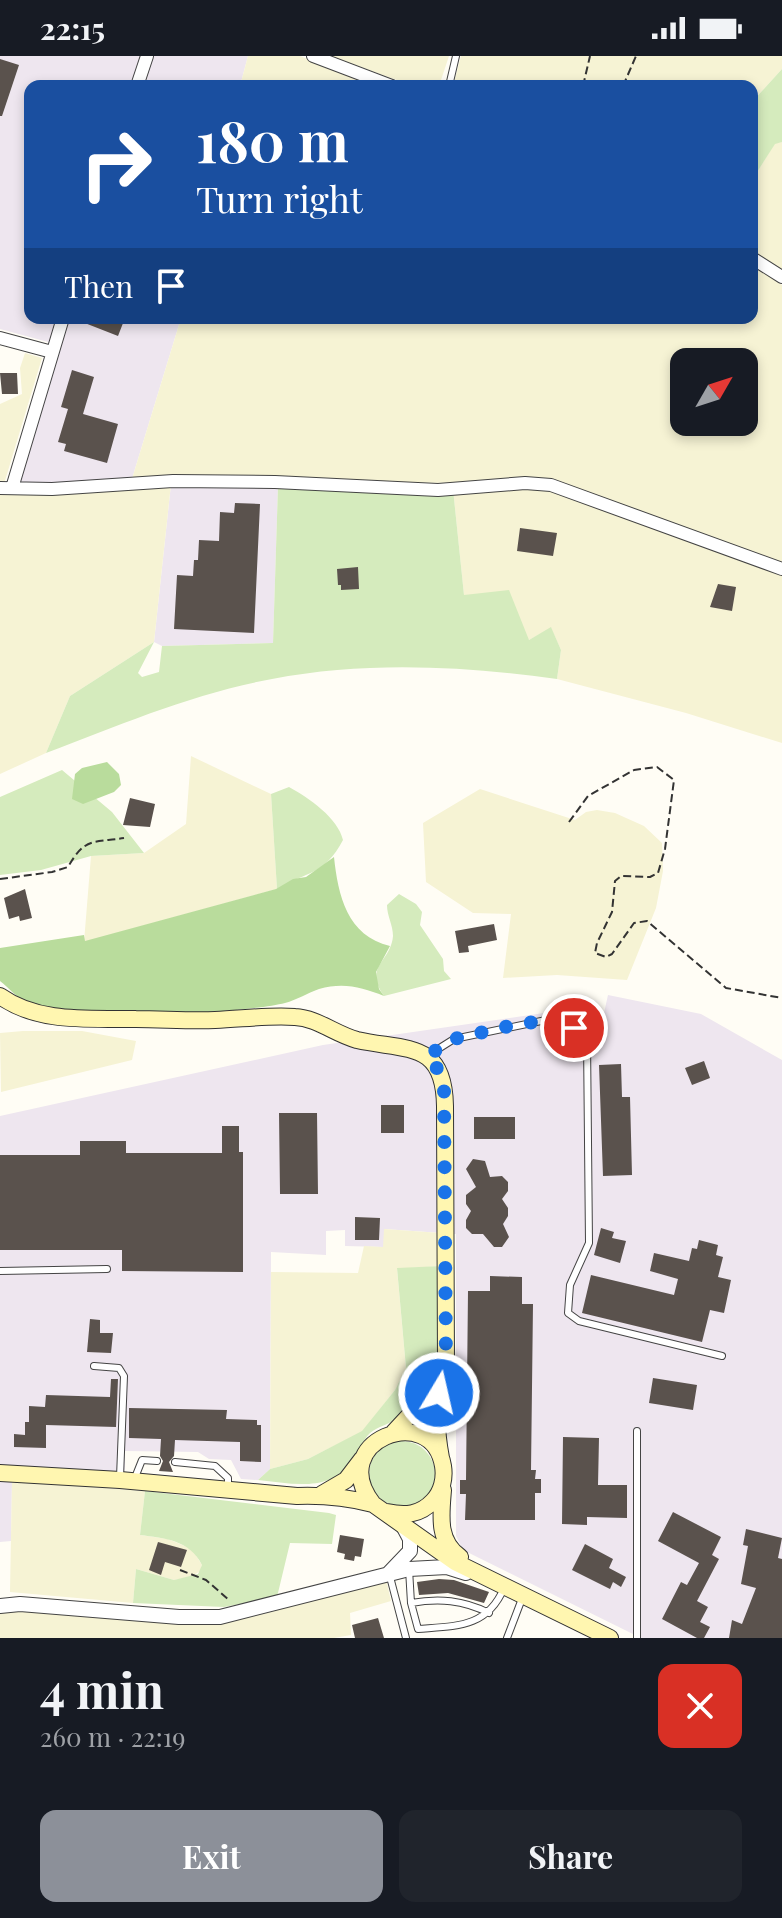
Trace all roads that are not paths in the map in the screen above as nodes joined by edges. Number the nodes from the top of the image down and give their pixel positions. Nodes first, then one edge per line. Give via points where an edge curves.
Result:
1 (147, 56) edge
2 (313, 56) edge
3 (456, 56) edge
4 (139, 80) edge
5 (376, 80) edge
6 (450, 80) edge
7 (758, 262) edge
8 (782, 277) edge
9 (61, 324) edge
10 (0, 338) edge
11 (52, 352) junction
12 (6, 488) edge
13 (782, 569) edge
14 (0, 996) edge
15 (427, 1056) junction
16 (107, 1269) dead end
17 (0, 1271) edge
18 (445, 1340) junction
19 (722, 1356) dead end
20 (94, 1366) dead end
21 (637, 1431) dead end
22 (394, 1432) junction
23 (363, 1458) junction
24 (441, 1458) junction
25 (157, 1461) dead end
26 (175, 1462) dead end
27 (0, 1473) edge
28 (443, 1478) junction
29 (127, 1481) junction
30 (228, 1490) junction
31 (322, 1494) junction
32 (387, 1513) junction
33 (441, 1526) junction
34 (437, 1550) junction
35 (409, 1569) junction
36 (389, 1573) junction
37 (497, 1583) junction
38 (523, 1596) junction
39 (411, 1603) junction
40 (0, 1606) edge
41 (489, 1613) junction
42 (406, 1638) edge
43 (507, 1638) edge
44 (610, 1638) edge
45 (637, 1638) edge

1 - 4 street
2 - 5 street
3 - 6 lane
7 - 8 street
9 - 11 street
10 - 11 street
11 - 12 street
12 - 13 street via 173,481 438,490 551,485
14 - 15 main road via 30,1011 72,1018 309,1019 353,1039 406,1046
15 - 18 main road via 440,1072 444,1089
15 - 19 lane via 454,1039 546,1020 574,1028 587,1040 589,1243 570,1285 568,1313 579,1321
16 - 17 lane
18 - 22 main road via 430,1388
18 - 24 main road via 446,1367 436,1405
20 - 29 lane via 119,1368 124,1376
21 - 45 lane
22 - 23 main road via 370,1446
22 - 24 main road via 422,1437
23 - 31 main road via 346,1480
23 - 32 main road via 361,1482
24 - 28 main road
25 - 29 lane via 142,1460
26 - 30 lane via 215,1466 228,1478
27 - 29 main road
28 - 32 main road via 437,1496 424,1509 406,1515
28 - 33 main road
29 - 30 main road
30 - 31 main road
31 - 32 main road via 345,1496
32 - 34 main road
32 - 36 street via 410,1539 410,1551
33 - 34 street
33 - 37 main road via 454,1553
34 - 35 street
34 - 37 main road
35 - 36 street
35 - 37 street via 447,1567
35 - 39 lane
36 - 40 street via 220,1617
36 - 42 lane
37 - 38 main road
37 - 41 lane
38 - 43 lane
38 - 44 main road
39 - 41 lane via 445,1600
39 - 41 lane via 418,1629 455,1626

